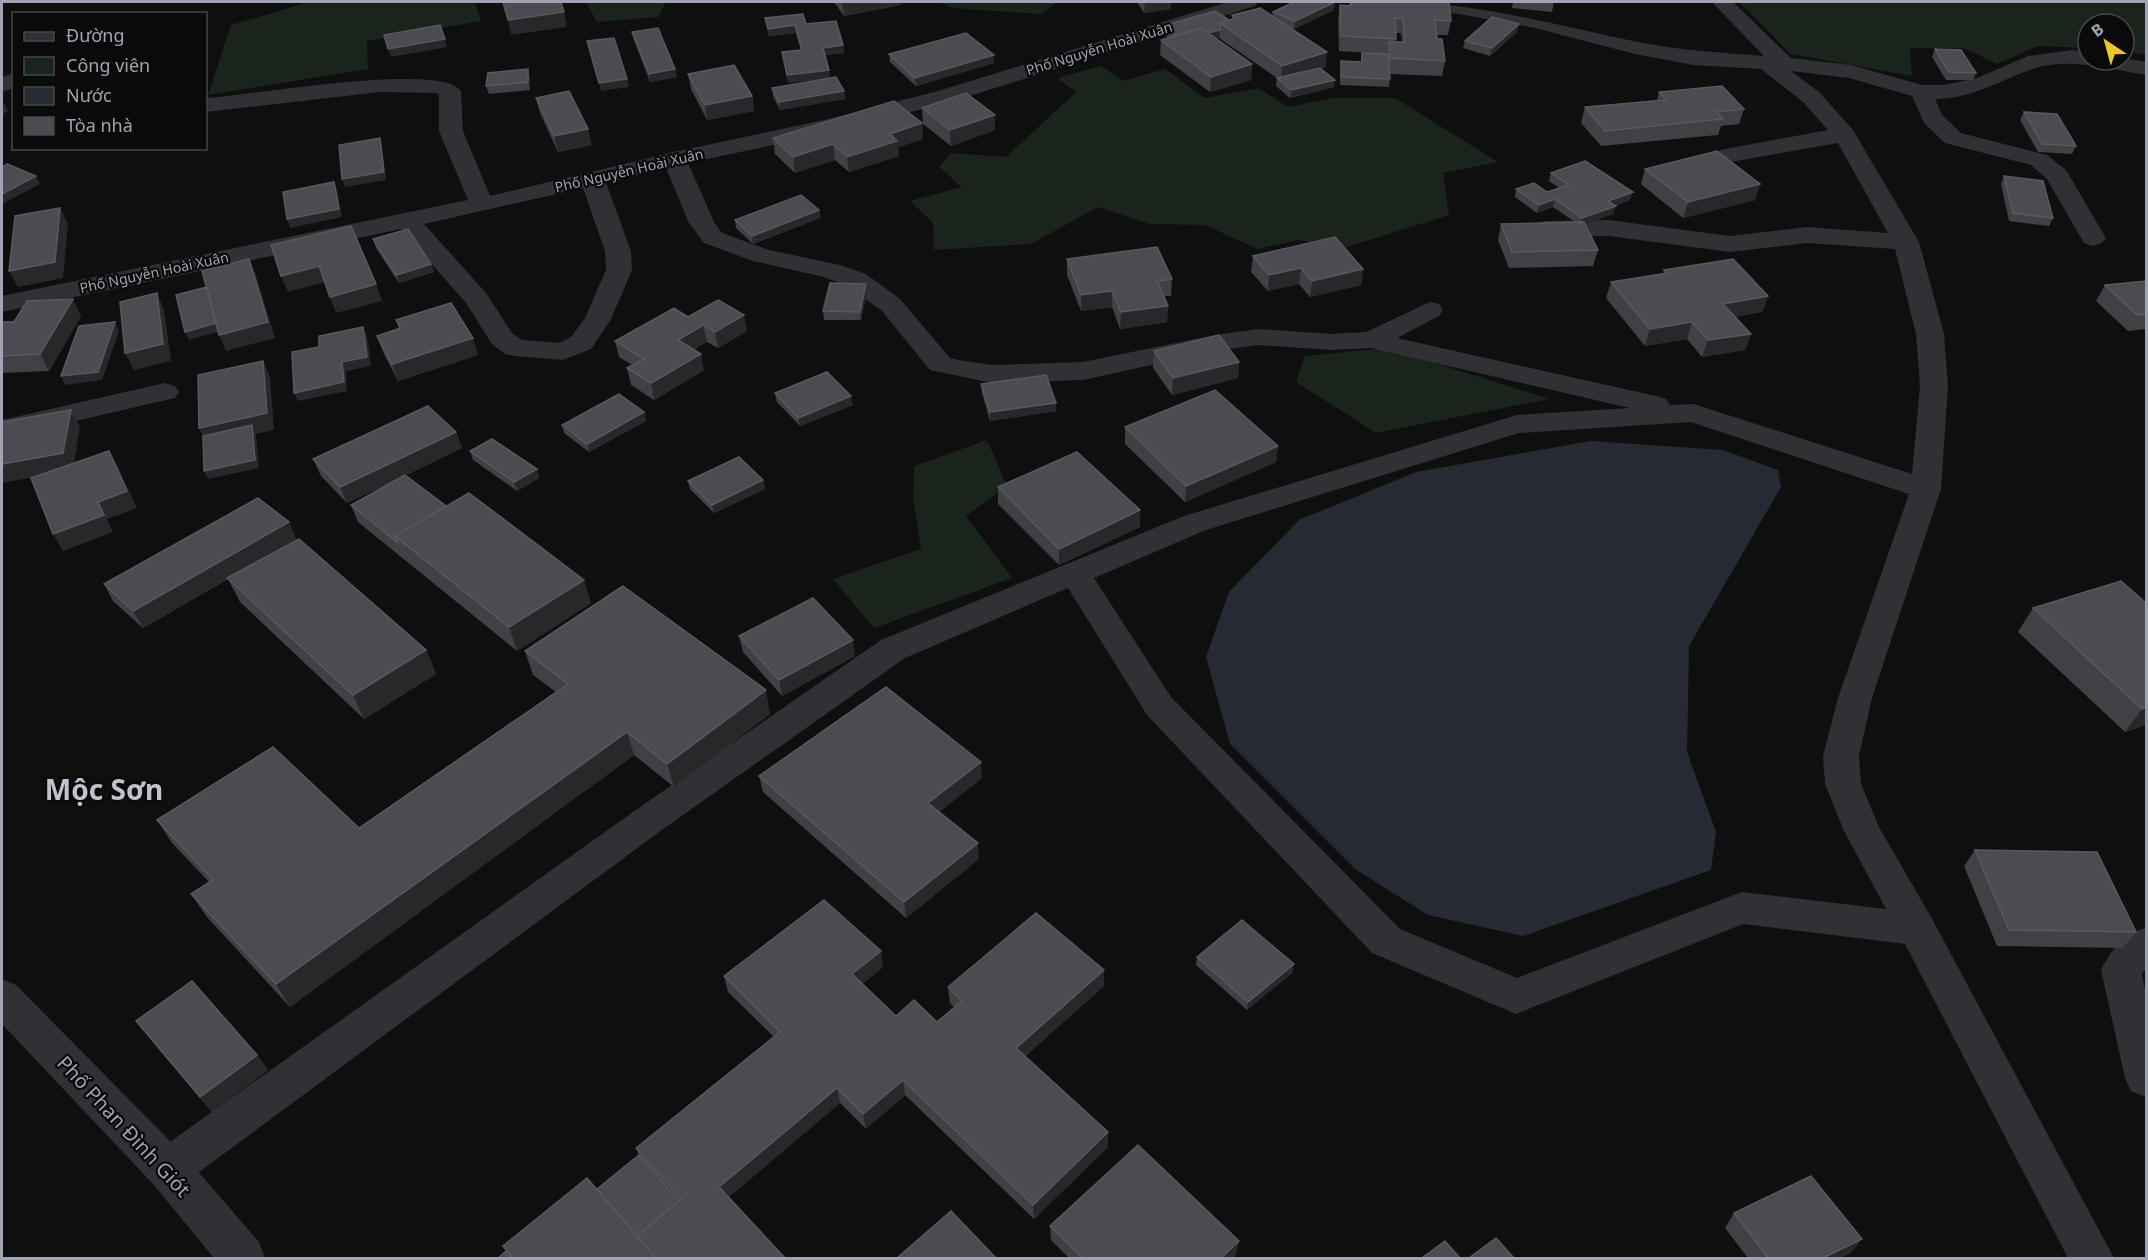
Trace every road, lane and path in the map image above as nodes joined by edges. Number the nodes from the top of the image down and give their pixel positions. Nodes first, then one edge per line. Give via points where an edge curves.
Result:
1 (1248, 2) edge
2 (1393, 2) edge
3 (1722, 2) edge
4 (2076, 58) edge
5 (1776, 63) junction
6 (1921, 92) junction
7 (207, 105) edge
8 (1845, 135) junction
9 (1725, 156) edge
10 (674, 159) junction
11 (592, 178) junction
12 (482, 205) junction
13 (406, 220) junction
14 (1521, 230) edge
15 (2093, 238) dead end
16 (1906, 242) junction
17 (2, 304) edge
18 (1430, 310) dead end
19 (1371, 340) junction
20 (165, 392) dead end
21 (1693, 413) junction
22 (2, 429) edge
23 (1926, 489) junction
24 (1075, 573) junction
25 (1917, 929) junction
26 (2146, 945) edge
27 (2, 998) edge
28 (2146, 1078) edge
29 (168, 1169) junction
30 (243, 1258) edge
31 (2092, 1258) edge

1 - 10 street, Phố Nguyễn Hoài Xuân via 945,96 825,127
2 - 5 street via 1459,8 1537,22 1635,48 1693,58
3 - 5 street
4 - 6 street via 2028,63 1984,83 1944,92
5 - 6 street via 1851,72
5 - 8 street
6 - 15 street via 1932,118 1953,138 2039,160 2048,167 2057,175
7 - 12 street via 249,104 353,87 439,86 450,91 451,131
8 - 9 street
8 - 16 street
10 - 11 street, Phố Nguyễn Hoài Xuân
10 - 19 street via 702,224 714,238 762,256 857,280 891,305 940,364 992,374 1055,373 1140,361 1184,348 1258,337 1331,342
11 - 12 street, Phố Nguyễn Hoài Xuân
11 - 13 street via 618,251 619,270 598,320 581,343 563,351 515,348 502,338 477,299
12 - 13 street, Phố Nguyễn Hoài Xuân
13 - 17 street, Phố Nguyễn Hoài Xuân
14 - 16 street via 1609,228 1730,244 1807,235
16 - 23 street via 1931,344 1934,386
18 - 19 street
19 - 21 street
20 - 22 street
21 - 23 street
21 - 24 street via 1517,424 1195,523
23 - 25 street via 1855,698 1841,756 1843,784 1862,831
24 - 25 street via 1159,706 1386,942 1516,996 1742,908
24 - 29 street via 893,649 646,822
25 - 31 street
26 - 28 street via 2121,970
27 - 29 street, Phố Phan Đình Giót
29 - 30 street, Phố Phan Đình Giót

